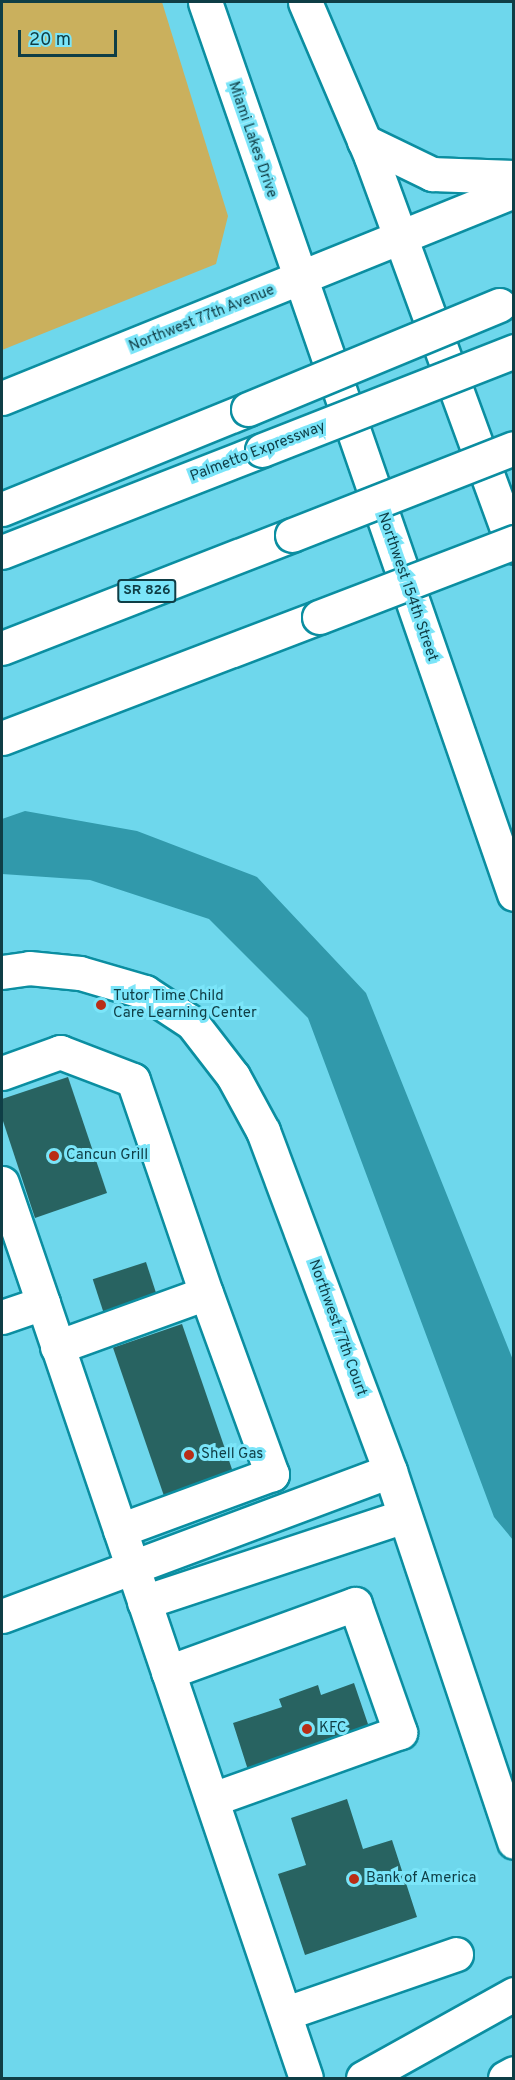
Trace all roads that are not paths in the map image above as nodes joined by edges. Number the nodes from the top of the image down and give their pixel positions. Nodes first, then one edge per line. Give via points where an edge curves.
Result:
1 (205, 2) edge
2 (305, 2) edge
3 (364, 141) junction
4 (513, 177) edge
5 (513, 191) edge
6 (400, 237) junction
7 (301, 278) junction
8 (506, 302) edge
9 (513, 351) edge
10 (2, 399) edge
11 (513, 448) edge
12 (2, 509) edge
13 (513, 542) edge
14 (513, 548) edge
15 (2, 552) edge
16 (2, 648) edge
17 (2, 738) edge
18 (513, 894) edge
19 (2, 972) edge
20 (2, 1073) edge
21 (2, 1183) edge
22 (206, 1293) junction
23 (43, 1303) junction
24 (2, 1317) edge
25 (57, 1347) junction
26 (390, 1471) junction
27 (272, 1474) junction
28 (286, 1509) junction
29 (404, 1515) junction
30 (120, 1530) junction
31 (133, 1571) junction
32 (144, 1602) junction
33 (2, 1616) edge
34 (168, 1672) junction
35 (213, 1799) junction
36 (513, 1842) edge
37 (456, 1954) dead end
38 (513, 1994) edge
39 (285, 2013) junction
40 (513, 2073) edge
41 (306, 2079) edge
42 (363, 2079) edge
43 (505, 2079) edge

1 - 7 main road, Miami Lakes Drive
2 - 3 main road
3 - 4 main road via 432,174
3 - 6 main road
5 - 6 main road, Northwest 77th Avenue
6 - 7 main road, Northwest 77th Avenue
6 - 14 main road
7 - 10 main road, Northwest 77th Avenue
7 - 18 main road, Northwest 154th Street
8 - 12 main road, bridge
9 - 15 main road, Palmetto Expressway, bridge
11 - 16 main road, SR 826, bridge
13 - 17 main road, bridge
19 - 26 main road, Northwest 77th Court via 29,968 80,973 145,992 192,1023 233,1076 263,1131
20 - 22 main road via 60,1052 133,1080
21 - 23 main road
22 - 25 main road
22 - 27 main road
23 - 24 main road
23 - 25 main road
25 - 30 main road
26 - 28 main road
26 - 29 main road, Northwest 77th Court
27 - 28 main road
27 - 30 main road
28 - 31 main road
29 - 32 main road
29 - 36 main road, Northwest 77th Court
30 - 31 main road
31 - 32 main road
31 - 33 main road
32 - 34 main road
34 - 35 main road
34 - 35 main road via 355,1604 400,1731
35 - 39 main road
37 - 39 main road
38 - 42 main road
39 - 41 main road
40 - 43 main road

